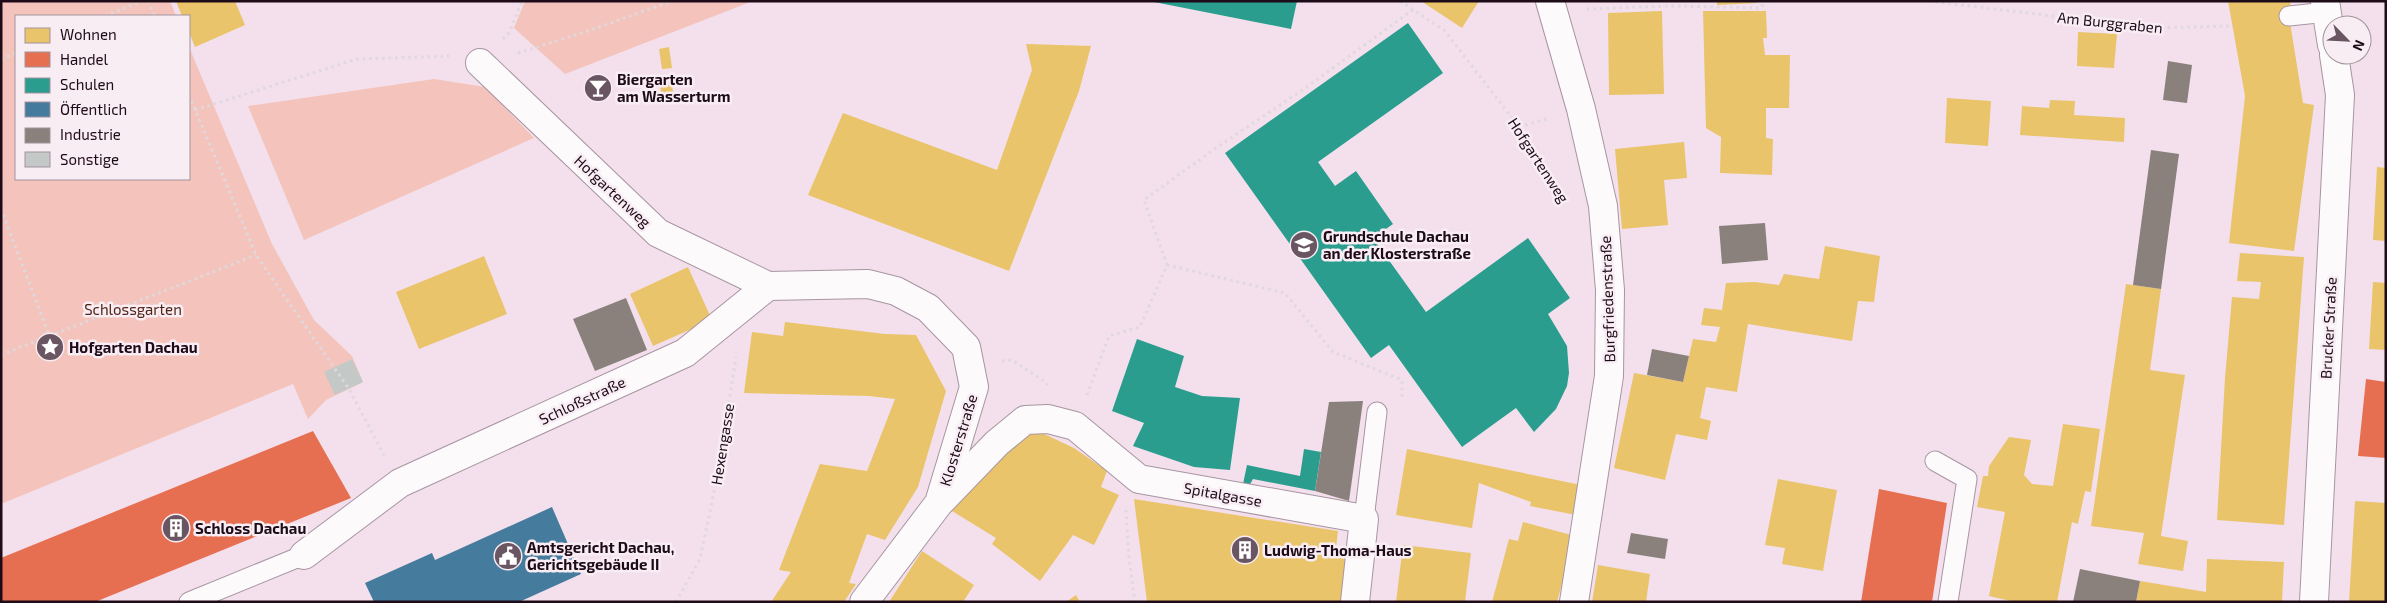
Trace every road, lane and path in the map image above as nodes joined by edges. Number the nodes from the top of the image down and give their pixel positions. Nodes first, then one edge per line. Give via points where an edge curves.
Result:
1 (142, 1) edge
2 (148, 1) edge
3 (522, 1) edge
4 (672, 1) edge
5 (1400, 1) edge
6 (1765, 1) edge
7 (1929, 1) edge
8 (1551, 6) edge
9 (2326, 7) edge
10 (1414, 9) junction
11 (108, 15) edge
12 (155, 15) edge
13 (2289, 16) dead end
14 (2232, 26) dead end
15 (15, 53) edge
16 (1, 59) edge
17 (480, 63) junction
18 (2336, 65) edge
19 (190, 98) edge
20 (195, 110) junction
21 (1566, 201) dead end
22 (1, 209) edge
23 (256, 255) junction
24 (1166, 265) junction
25 (768, 286) junction
26 (49, 335) junction
27 (737, 347) dead end
28 (1, 355) edge
29 (1012, 360) dead end
30 (1046, 383) dead end
31 (1402, 397) dead end
32 (1377, 412) dead end
33 (1086, 434) junction
34 (1935, 461) dead end
35 (400, 483) junction
36 (939, 502) junction
37 (1126, 505) dead end
38 (1364, 519) junction
39 (304, 554) joint
40 (190, 602) edge
41 (676, 602) edge
42 (864, 602) edge
43 (1135, 602) edge
44 (1355, 602) edge
45 (1574, 602) edge
46 (1948, 602) edge
47 (2314, 602) edge

1 - 11 path
2 - 12 path
3 - 17 path via 509,32
4 - 17 path via 588,31
5 - 10 path, Hofgartenweg
6 - 8 path via 1761,8
7 - 14 path, Am Burggraben via 2151,28
8 - 45 street, Burgfriedenstraße via 1581,109 1603,206 1610,290 1609,376
9 - 13 lane
10 - 21 path, Hofgartenweg via 1444,30 1519,127
10 - 24 path via 1144,200
15 - 16 path
17 - 20 path via 445,56 357,59
17 - 25 street, Hofgartenweg via 658,233
18 - 47 street, Brucker Straße via 2340,95
19 - 20 path
20 - 23 path
22 - 26 path
23 - 26 path
23 - 35 path via 349,389
24 - 31 path via 1285,293 1333,352 1402,380
24 - 33 path via 1140,327 1109,336
25 - 35 street, Schloßstraße via 684,353
25 - 36 street, Klosterstraße via 868,284 896,291 928,308 966,347 974,387
26 - 28 path
27 - 41 path, Hexengasse via 717,478 700,559
29 - 30 path
32 - 38 lane
33 - 36 street, Klosterstraße via 1048,419 1025,420
33 - 38 street, Spitalgasse via 1139,478
34 - 46 lane via 1966,479
35 - 39 street, Schloßstraße
36 - 42 street, Klosterstraße
37 - 43 path
38 - 44 street
39 - 40 lane

